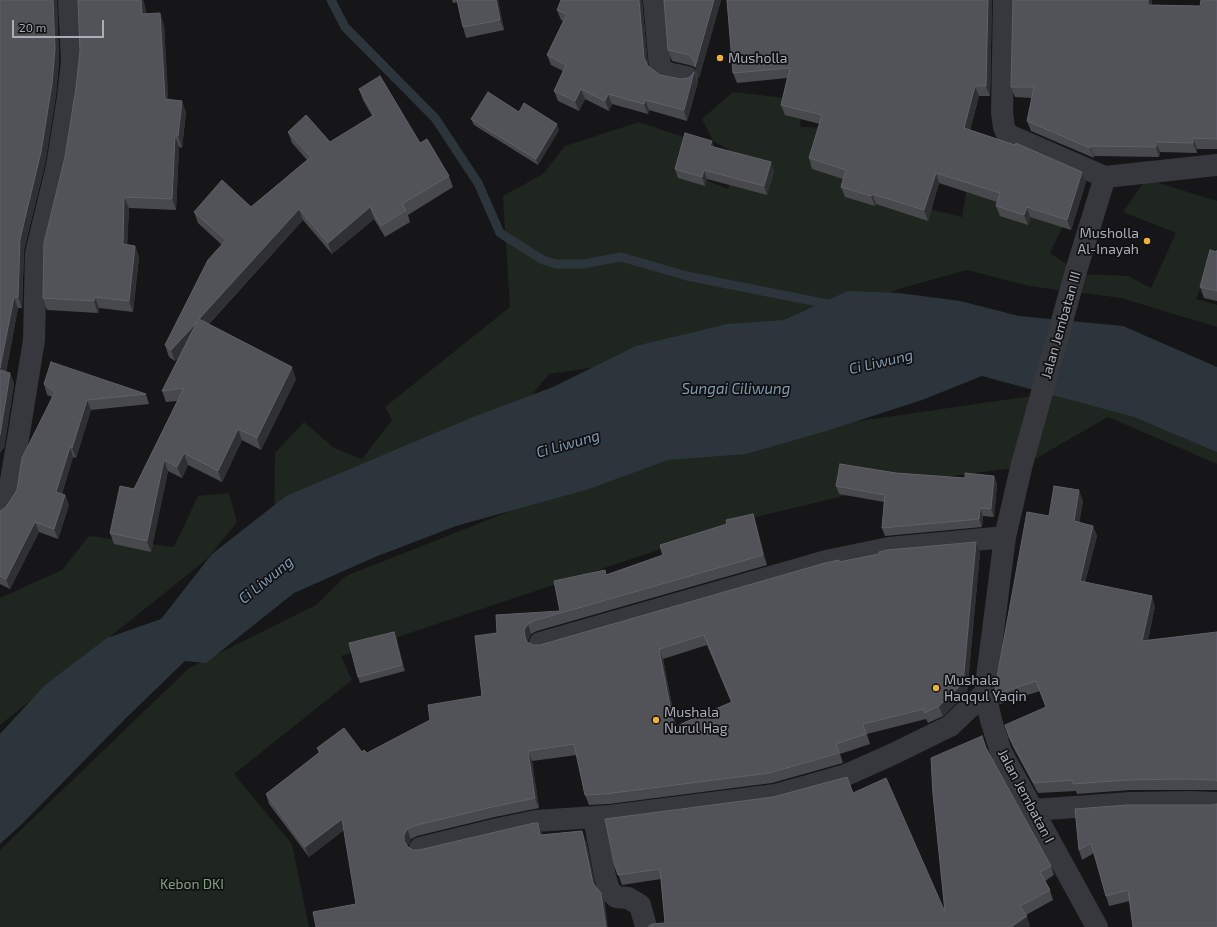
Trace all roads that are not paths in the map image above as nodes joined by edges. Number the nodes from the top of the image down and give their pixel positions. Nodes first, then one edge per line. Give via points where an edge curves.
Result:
1 (70, 0) edge
2 (654, 0) edge
3 (1004, 0) edge
4 (687, 77) edge
5 (1217, 165) edge
6 (1105, 177) junction
7 (1021, 467) joint
8 (0, 509) edge
9 (1005, 537) junction
10 (540, 643) edge
11 (985, 693) junction
12 (1217, 803) edge
13 (1033, 810) junction
14 (594, 818) junction
15 (420, 848) edge
16 (646, 927) edge
17 (1097, 927) edge

1 - 8 street via 72,60 68,97 57,166 36,253 34,340 19,434 8,498
2 - 4 street via 660,67 667,73
3 - 6 street via 1002,113 1006,132
5 - 6 street
6 - 7 street, Jalan Jembatan III
7 - 9 street, Jalan Jembatan I
9 - 10 street via 889,548 826,561
9 - 11 street, Jalan Jembatan I
11 - 13 street, Jalan Jembatan I via 1001,752
11 - 14 street via 950,726 846,775 775,795
12 - 13 street via 1130,803
13 - 17 street, Jalan Jembatan I
14 - 15 street via 536,821
14 - 16 street via 609,890 616,897 628,898 640,905

